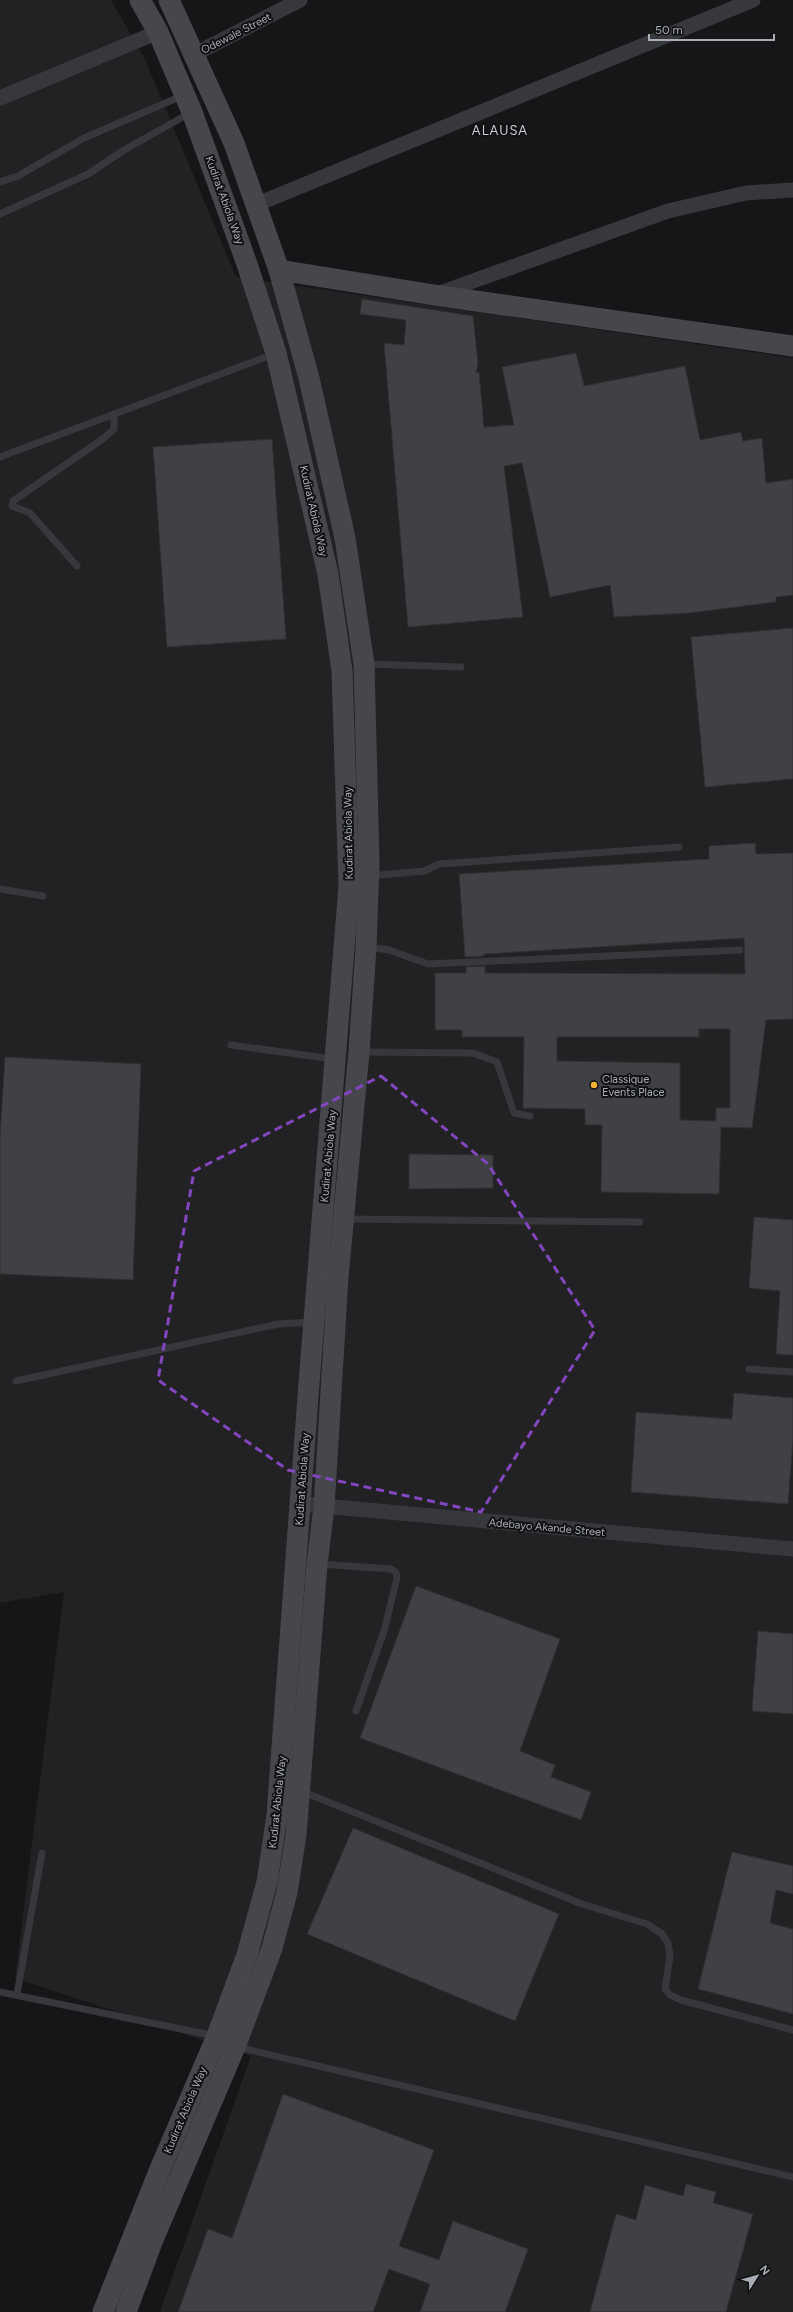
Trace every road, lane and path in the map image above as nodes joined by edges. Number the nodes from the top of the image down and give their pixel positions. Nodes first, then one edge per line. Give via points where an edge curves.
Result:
1 (140, 0) edge
2 (169, 0) edge
3 (300, 0) edge
4 (753, 0) edge
5 (158, 32) junction
6 (194, 54) junction
7 (0, 98) edge
8 (188, 103) junction
9 (0, 182) edge
10 (793, 190) edge
11 (255, 205) junction
12 (0, 214) edge
13 (279, 270) junction
14 (434, 295) junction
15 (793, 346) edge
16 (276, 353) junction
17 (114, 414) junction
18 (0, 456) edge
19 (77, 566) dead end
20 (364, 664) junction
21 (460, 667) dead end
22 (679, 847) dead end
23 (368, 876) junction
24 (0, 889) edge
25 (43, 896) dead end
26 (366, 947) junction
27 (740, 950) dead end
28 (232, 1046) dead end
29 (359, 1052) junction
30 (335, 1059) junction
31 (530, 1116) dead end
32 (343, 1219) junction
33 (640, 1222) dead end
34 (314, 1322) junction
35 (749, 1369) dead end
36 (793, 1372) edge
37 (16, 1381) dead end
38 (301, 1504) junction
39 (324, 1507) junction
40 (793, 1549) edge
41 (317, 1564) junction
42 (356, 1711) dead end
43 (299, 1790) junction
44 (42, 1853) dead end
45 (0, 1992) edge
46 (17, 1994) junction
47 (793, 2030) edge
48 (226, 2042) junction
49 (793, 2178) edge
50 (103, 2312) edge
51 (126, 2312) edge

1 - 5 main road, Kudirat Abiola Way
2 - 6 main road, Kudirat Abiola Way
3 - 6 street, Odewale Street
4 - 11 street
5 - 7 street
5 - 8 main road, Kudirat Abiola Way
6 - 11 main road, Kudirat Abiola Way via 234,143
8 - 9 lane via 84,138 18,176
8 - 12 lane via 160,129 88,174
8 - 16 main road, Kudirat Abiola Way via 247,264
10 - 14 street via 746,193 668,211
11 - 13 main road, Kudirat Abiola Way
13 - 14 main road
13 - 20 main road, Kudirat Abiola Way via 309,378 345,538
14 - 15 main road
16 - 17 lane
16 - 30 main road, Kudirat Abiola Way via 328,574 342,671 349,886
17 - 18 lane
17 - 19 lane via 114,429 104,438 13,501 12,506 30,513
20 - 21 lane
20 - 23 main road, Kudirat Abiola Way via 368,766
22 - 23 lane via 439,864 424,871
23 - 26 main road, Kudirat Abiola Way
24 - 25 lane
26 - 27 lane via 389,950 428,964
26 - 29 main road, Kudirat Abiola Way
28 - 30 lane
29 - 31 lane via 473,1053 497,1062 514,1113
29 - 32 main road, Kudirat Abiola Way
30 - 34 main road, Kudirat Abiola Way
32 - 33 lane
32 - 39 main road, Kudirat Abiola Way
34 - 37 lane via 278,1324
34 - 38 main road, Kudirat Abiola Way
35 - 36 lane
38 - 39 street, Adebayo Akande Street
38 - 48 main road, Kudirat Abiola Way via 278,1815 268,1882
39 - 40 street, Adebayo Akande Street
39 - 41 main road, Kudirat Abiola Way
41 - 42 lane via 392,1569 396,1572 397,1578 384,1631
41 - 43 main road, Kudirat Abiola Way
43 - 47 lane via 582,1904 647,1924 662,1934 668,1943 670,1956 665,1989 670,1995 694,2004
43 - 48 main road, Kudirat Abiola Way via 296,1835 287,1892 272,1948
44 - 46 lane
45 - 46 lane
46 - 48 lane
48 - 49 lane
48 - 50 main road, Kudirat Abiola Way via 160,2169
48 - 51 main road, Kudirat Abiola Way

